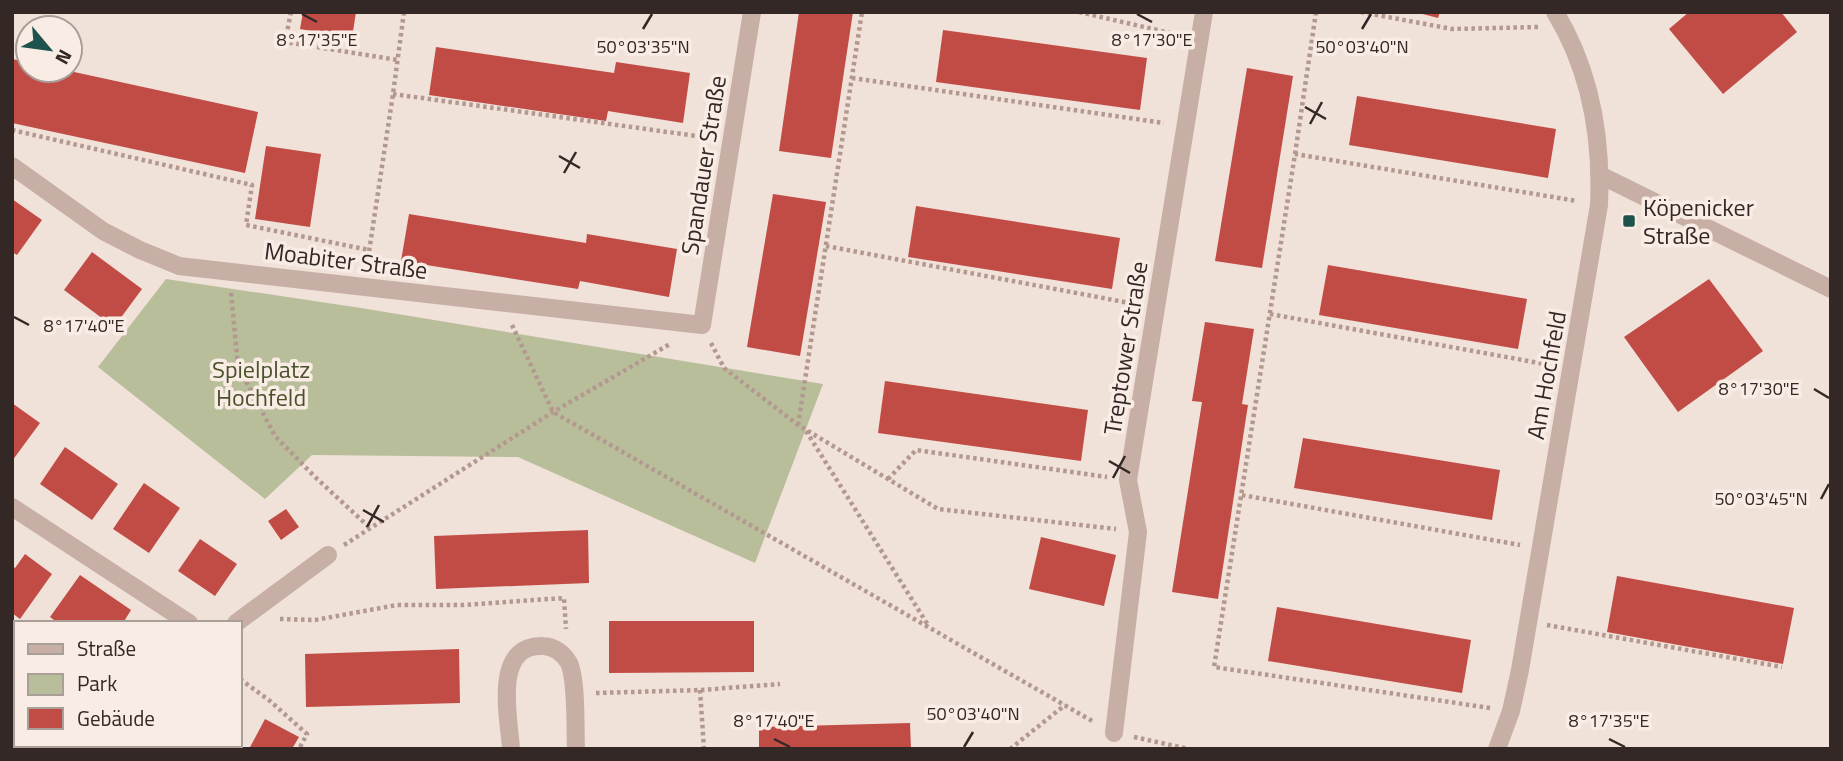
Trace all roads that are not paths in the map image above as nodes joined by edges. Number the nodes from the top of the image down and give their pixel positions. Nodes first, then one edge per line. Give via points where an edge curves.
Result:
1 (752, 12) edge
2 (1205, 12) edge
3 (1559, 19) edge
4 (12, 166) edge
5 (1600, 175) junction
6 (1831, 289) edge
7 (702, 325) joint
8 (12, 507) edge
9 (328, 555) road end
10 (186, 621) edge
11 (239, 621) edge
12 (1114, 733) road end
13 (512, 749) edge
14 (576, 749) edge
15 (1497, 749) edge

1 - 7 street, Spandauer Straße
2 - 12 street, Treptower Straße via 1128,480 1138,532
3 - 5 street, Am Hochfeld via 1582,66 1592,102
4 - 7 street, Moabiter Straße via 103,231 179,266
5 - 6 street
5 - 15 street, Am Hochfeld via 1599,205 1529,622 1511,711
8 - 10 street
9 - 11 street
13 - 14 street via 508,670 525,651 541,646 561,653 573,674

